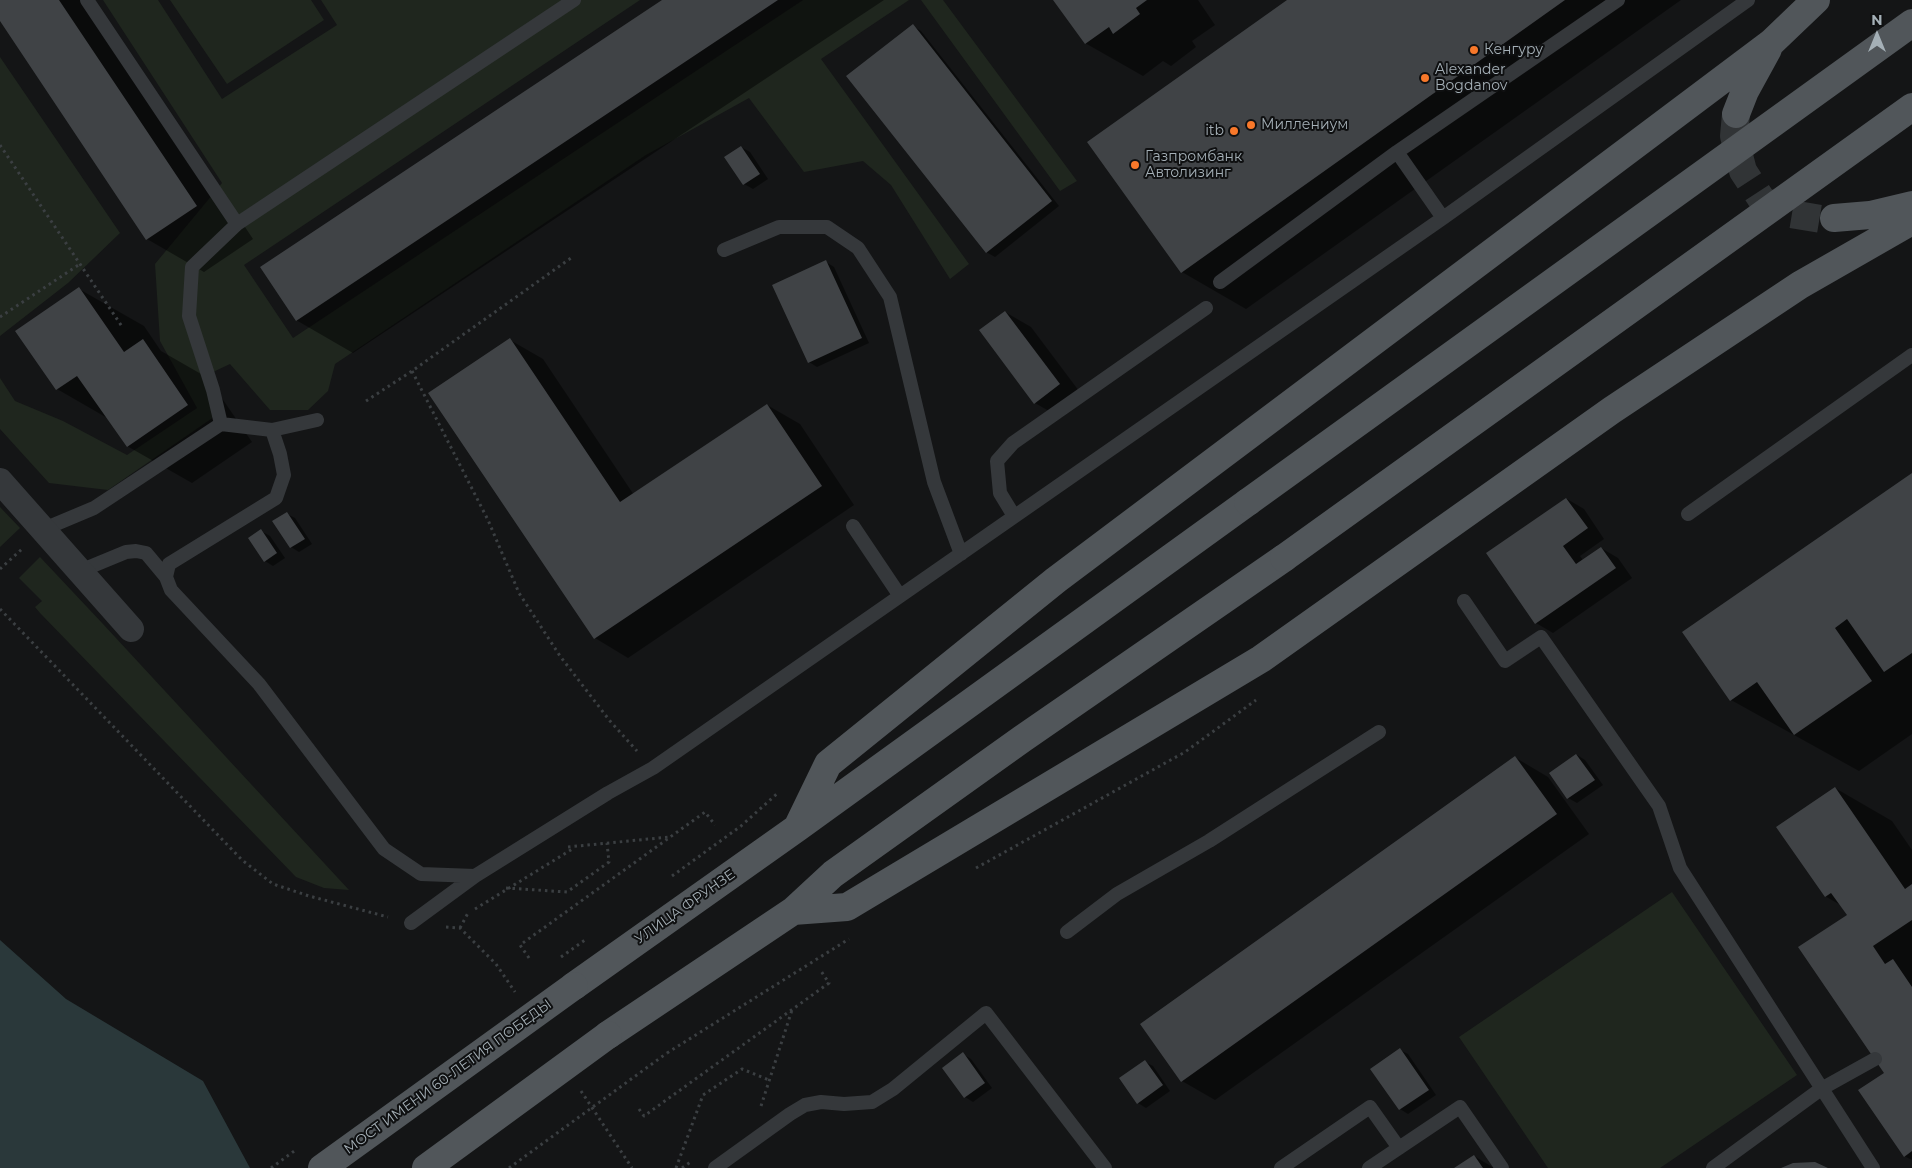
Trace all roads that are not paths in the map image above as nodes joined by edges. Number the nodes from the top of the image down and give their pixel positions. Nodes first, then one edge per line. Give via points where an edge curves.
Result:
1 (87, 0) edge
2 (574, 0) edge
3 (1618, 0) edge
4 (1748, 0) edge
5 (1816, 0) edge
6 (1912, 23) edge
7 (1771, 43) junction
8 (1912, 107) edge
9 (1736, 114) tunnel mouth
10 (1398, 152) junction
11 (1912, 205) edge
12 (1443, 218) junction
13 (1834, 218) tunnel mouth
14 (1912, 221) edge
15 (237, 224) junction
16 (724, 250) dead end
17 (1220, 282) dead end
18 (1206, 308) dead end
19 (1912, 355) edge
20 (317, 420) dead end
21 (221, 424) junction
22 (272, 430) junction
23 (0, 481) edge
24 (1688, 514) dead end
25 (1014, 516) junction
26 (853, 526) dead end
27 (44, 529) junction
28 (961, 554) junction
29 (80, 571) junction
30 (166, 577) junction
31 (900, 596) junction
32 (1464, 602) dead end
33 (130, 628) dead end
34 (1379, 732) dead end
35 (797, 828) junction
36 (475, 876) junction
37 (793, 911) junction
38 (411, 922) road end
39 (1067, 932) dead end
40 (574, 986) joint
41 (1875, 1059) dead end
42 (1821, 1089) junction
43 (1399, 1148) junction
44 (322, 1168) edge
45 (426, 1168) edge
46 (715, 1168) edge
47 (1105, 1168) edge
48 (1281, 1168) edge
49 (1369, 1168) edge
50 (1502, 1168) edge
51 (1713, 1168) edge
52 (1873, 1168) edge

1 - 15 lane
2 - 15 lane
3 - 10 lane
4 - 12 lane
5 - 7 main road
6 - 35 main road, УЛИЦА ФРУНЗЕ, bridge
7 - 9 main road
7 - 35 main road via 1056,580 828,764
8 - 37 main road, bridge via 1284,558 833,874
10 - 12 lane
10 - 17 lane
11 - 13 main road via 1870,215
12 - 25 lane
14 - 37 main road via 1800,285 1620,405 1261,659 847,907
15 - 21 lane via 192,268 189,316
16 - 28 lane via 779,227 827,227 858,248 890,297 934,482
18 - 25 lane via 1013,443 996,461 1000,493
19 - 24 lane
20 - 22 lane
21 - 22 lane
21 - 27 lane via 94,508
22 - 30 lane via 284,475 276,498 169,564
23 - 27 street
25 - 28 lane
26 - 31 lane
27 - 29 street
28 - 31 lane
29 - 30 lane via 136,551 146,553
29 - 33 street
30 - 36 lane via 171,590 259,684 384,849 421,874
31 - 36 lane via 653,768
32 - 42 lane via 1506,661 1541,637 1659,806 1680,868
34 - 39 lane via 1209,841 1117,894
35 - 40 main road, УЛИЦА ФРУНЗЕ
36 - 38 lane
37 - 45 main road, bridge via 608,1035
40 - 44 main road, МОСТ ИМЕНИ 60-ЛЕТИЯ ПОБЕДЫ, bridge
41 - 42 lane
42 - 51 lane
42 - 52 lane
43 - 48 lane via 1370,1107
43 - 49 lane
43 - 50 lane via 1460,1107
46 - 47 lane via 805,1105 872,1102 893,1089 986,1013

